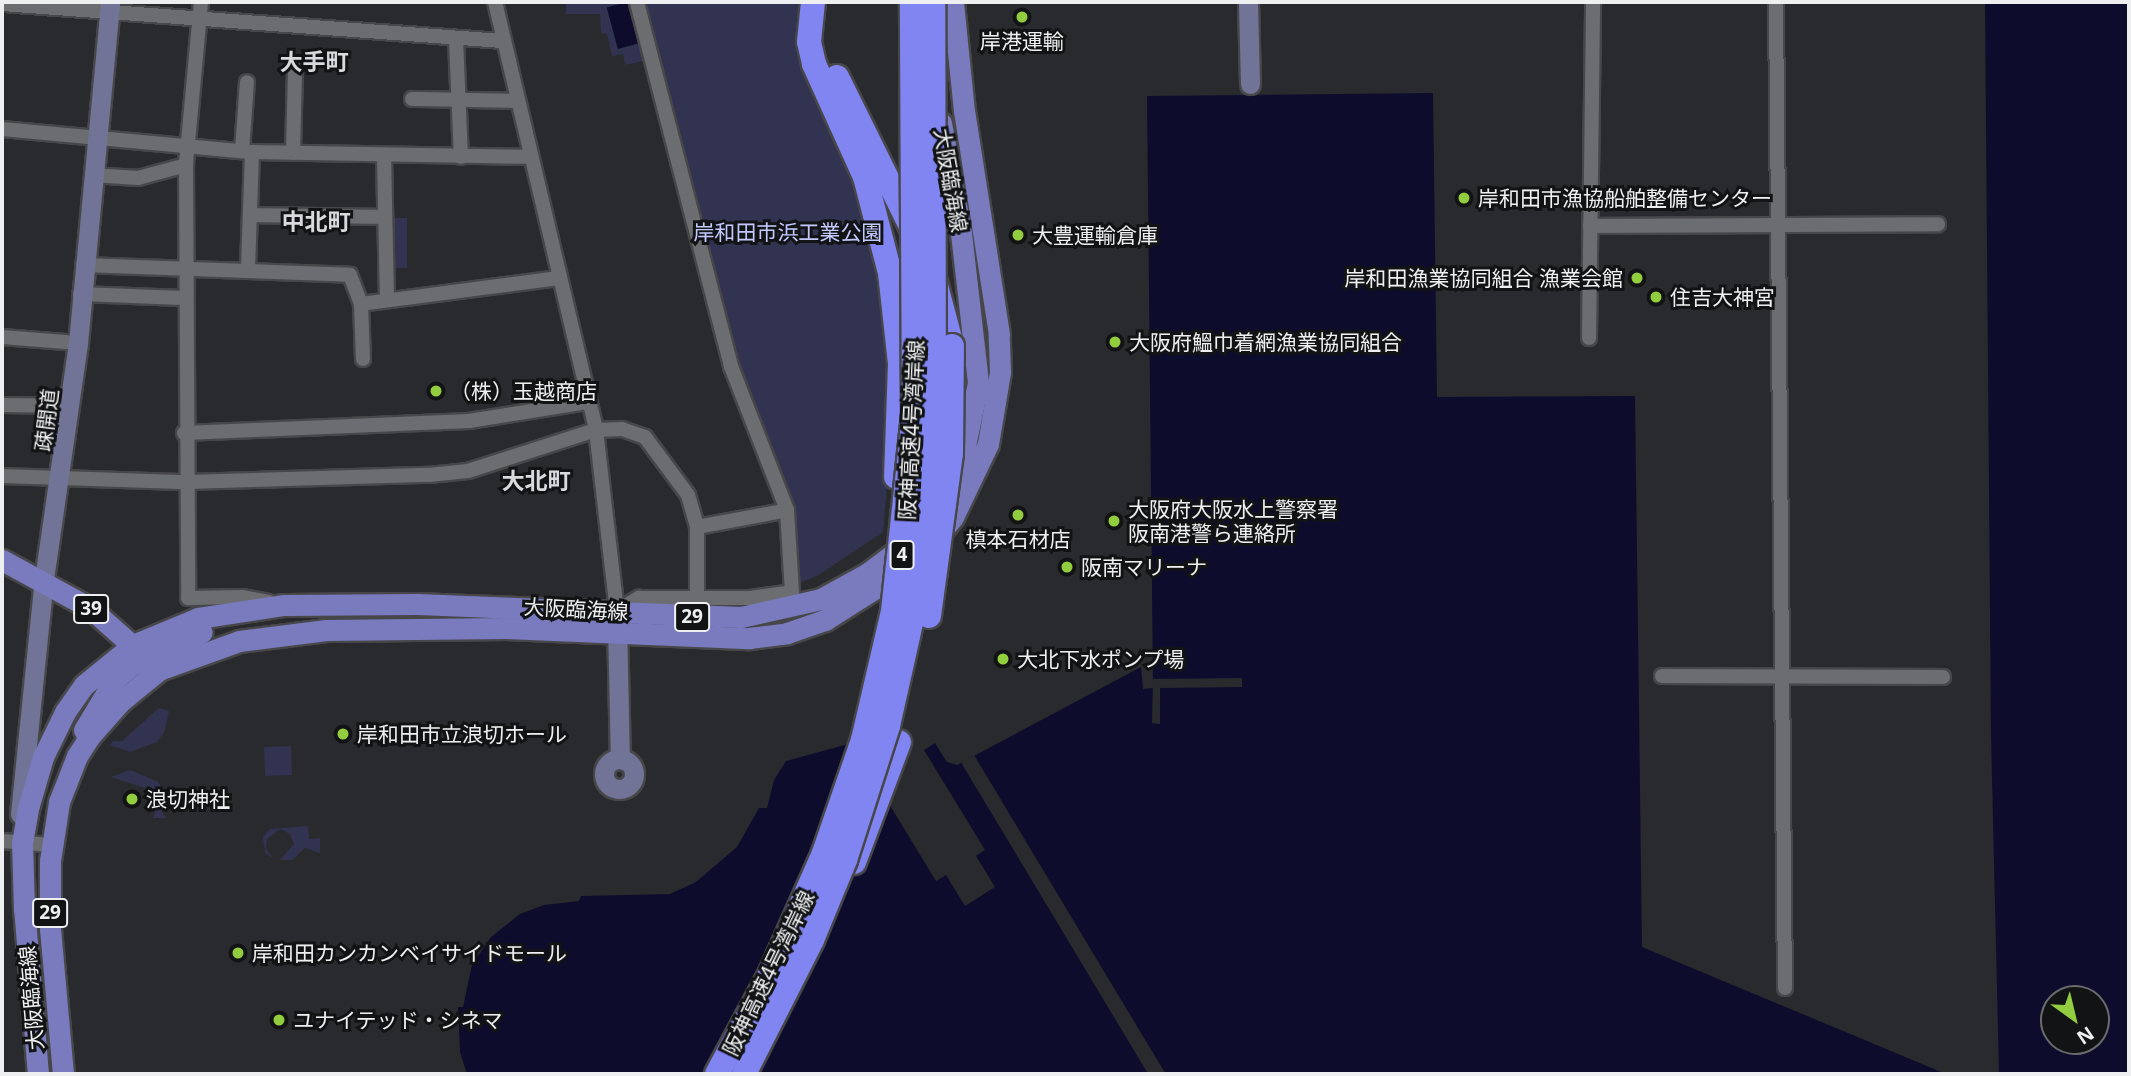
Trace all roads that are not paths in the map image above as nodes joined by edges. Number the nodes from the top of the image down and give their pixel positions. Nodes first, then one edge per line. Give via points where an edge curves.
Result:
1 (201, 2) edge
2 (495, 2) edge
3 (637, 2) edge
4 (813, 2) edge
5 (829, 2) edge
6 (913, 2) edge
7 (933, 2) edge
8 (953, 2) edge
9 (1248, 2) edge
10 (1593, 2) edge
11 (1776, 2) edge
12 (2, 4) edge
13 (110, 8) edge
14 (201, 17) junction
15 (456, 39) junction
16 (502, 41) junction
17 (295, 69) dead end
18 (247, 82) dead end
19 (1250, 84) dead end
20 (412, 99) dead end
21 (457, 100) junction
22 (515, 101) junction
23 (2, 129) edge
24 (96, 141) junction
25 (188, 148) junction
26 (247, 151) junction
27 (293, 153) junction
28 (384, 156) junction
29 (461, 157) junction
30 (530, 158) junction
31 (186, 165) junction
32 (92, 175) junction
33 (250, 215) junction
34 (385, 218) junction
35 (1938, 224) dead end
36 (1590, 226) junction
37 (1777, 227) junction
38 (83, 265) junction
39 (186, 267) junction
40 (248, 268) junction
41 (559, 278) junction
42 (79, 294) junction
43 (387, 297) junction
44 (183, 298) junction
45 (361, 304) junction
46 (2, 337) edge
47 (1589, 338) dead end
48 (78, 343) junction
49 (363, 359) dead end
50 (588, 402) junction
51 (2, 404) edge
52 (70, 406) junction
53 (596, 430) junction
54 (184, 433) junction
55 (2, 476) edge
56 (62, 478) junction
57 (187, 482) junction
58 (783, 511) dead end
59 (697, 527) junction
60 (2, 560) edge
61 (44, 579) junction
62 (697, 597) junction
63 (284, 605) junction
64 (617, 611) junction
65 (326, 630) junction
66 (618, 634) junction
67 (139, 651) junction
68 (1662, 676) dead end
69 (1943, 677) dead end
70 (1779, 678) junction
71 (863, 740) junction
72 (77, 756) junction
73 (620, 759) dead end
74 (12, 842) edge
75 (51, 845) junction
76 (812, 940) junction
77 (1785, 988) dead end
78 (38, 1074) edge
79 (63, 1074) edge
80 (718, 1074) edge
81 (744, 1074) edge

1 - 14 street
2 - 16 street
3 - 62 street via 731,366 787,510 792,592 750,598
4 - 71 highway, 4, bridge via 809,42 875,209 895,303 900,364 886,605
5 - 76 highway, 4, bridge via 824,33 832,67 930,268 952,346 946,510 918,675 879,802 855,861
6 - 64 main road, 大阪臨海線 / 29 via 961,233 978,383 965,446 929,524 868,573 795,608 720,618
6 - 71 highway, 阪神高速4号湾岸線 / 4, bridge via 917,282 911,464 893,611
7 - 76 highway, 阪神高速4号湾岸線 / 4, bridge via 936,355 925,540 888,726 871,787
8 - 66 main road, 大阪臨海線 / 29 via 964,111 999,334 996,416 971,484 953,517 906,569 825,620 788,633 749,638
9 - 19 street
10 - 36 street
11 - 37 street
12 - 13 street
13 - 14 street
13 - 24 street, 疎開道
14 - 15 street
14 - 25 street
15 - 16 street
15 - 21 street
16 - 22 street
17 - 27 street
18 - 26 street
20 - 21 street
21 - 22 street
21 - 29 street
22 - 30 street
23 - 24 street
24 - 25 street
24 - 32 street, 疎開道
25 - 26 street
25 - 31 street
26 - 27 street
26 - 33 street
27 - 28 street
28 - 29 street
28 - 34 street
29 - 30 street
30 - 41 street
31 - 32 street via 138,178
31 - 39 street
32 - 38 street, 疎開道
33 - 34 street
33 - 40 street
34 - 43 street
35 - 37 street
36 - 37 street
36 - 47 street
37 - 70 street
38 - 39 street
38 - 42 street, 疎開道
39 - 40 street
39 - 44 street
40 - 45 street via 351,275
41 - 43 street
41 - 50 street
42 - 44 street
42 - 48 street, 疎開道
43 - 45 street
44 - 54 street
45 - 49 street
46 - 48 street
48 - 52 street, 疎開道
50 - 53 street
50 - 54 street via 470,421
51 - 52 street
52 - 56 street, 疎開道
53 - 57 street via 468,471
53 - 59 street via 622,429 645,437 688,495
53 - 64 street
54 - 57 street
55 - 56 street
56 - 57 street
56 - 61 street, 疎開道
57 - 63 street via 188,598 243,597
58 - 59 street
59 - 62 street
60 - 61 main road, 39
61 - 67 main road, 39 via 90,608
61 - 74 street, 疎開道 via 20,820
62 - 64 street via 639,598
63 - 64 main road, 大阪臨海線 / 29
63 - 67 main road, 大阪臨海線 / 29 via 198,618
64 - 66 street
65 - 66 main road, 大阪臨海線 / 29 via 506,628
65 - 67 main road via 315,620 240,624
65 - 72 main road, 大阪臨海線 / 29 via 239,641 172,664 104,717
66 - 73 street
67 - 72 main road via 95,706
67 - 74 main road, 大阪臨海線 / 29 via 84,685 54,732
68 - 70 street
69 - 70 street
70 - 77 street
71 - 80 highway, 阪神高速4号湾岸線 / 4, bridge via 799,913
72 - 75 main road, 大阪臨海線 / 29
74 - 75 street
74 - 78 main road, 大阪臨海線 / 29
75 - 79 main road, 大阪臨海線 / 29 via 50,929
76 - 81 highway, 阪神高速4号湾岸線 / 4, bridge

